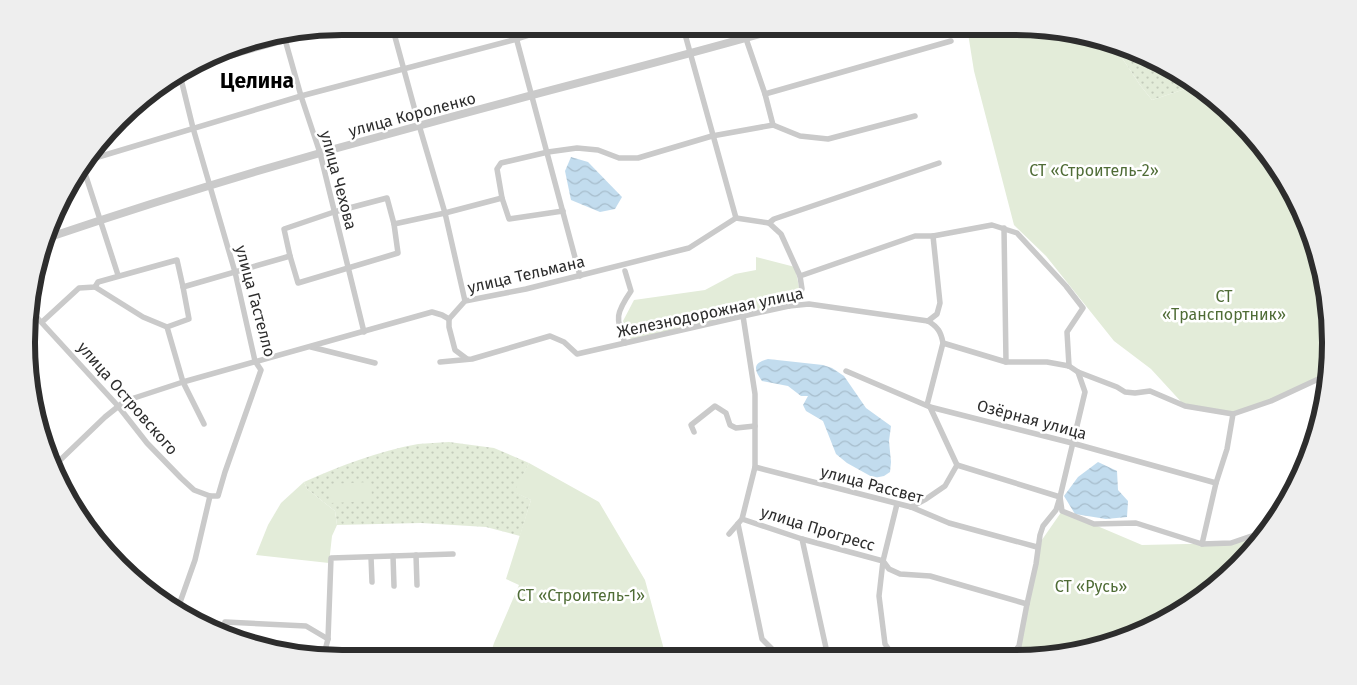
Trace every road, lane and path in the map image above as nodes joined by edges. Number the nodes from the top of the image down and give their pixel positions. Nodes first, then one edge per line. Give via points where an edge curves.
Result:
1 (395, 35) edge
2 (516, 35) edge
3 (530, 35) edge
4 (685, 35) edge
5 (744, 35) edge
6 (756, 35) edge
7 (745, 38) junction
8 (517, 39) junction
9 (285, 41) edge
10 (951, 42) dead end
11 (691, 54) junction
12 (404, 68) junction
13 (181, 81) edge
14 (765, 94) junction
15 (301, 96) junction
16 (533, 96) junction
17 (915, 116) dead end
18 (419, 125) junction
19 (774, 125) junction
20 (193, 128) junction
21 (712, 136) junction
22 (548, 152) junction
23 (100, 153) edge
24 (320, 153) junction
25 (939, 163) dead end
26 (87, 173) edge
27 (210, 185) junction
28 (502, 198) junction
29 (563, 211) junction
30 (334, 212) junction
31 (445, 213) junction
32 (736, 218) junction
33 (100, 220) junction
34 (769, 223) junction
35 (394, 224) junction
36 (1004, 228) junction
37 (54, 236) edge
38 (932, 236) junction
39 (290, 256) junction
40 (348, 268) junction
41 (235, 272) junction
42 (625, 272) dead end
43 (118, 275) junction
44 (580, 276) junction
45 (800, 276) junction
46 (95, 287) junction
47 (183, 287) junction
48 (465, 301) junction
49 (789, 306) junction
50 (37, 316) edge
51 (743, 316) junction
52 (449, 319) junction
53 (928, 321) junction
54 (42, 322) junction
55 (167, 327) junction
56 (364, 332) junction
57 (626, 343) junction
58 (943, 343) junction
59 (311, 347) junction
60 (467, 359) junction
61 (255, 361) junction
62 (440, 362) dead end
63 (1006, 362) junction
64 (375, 363) dead end
65 (1069, 366) junction
66 (846, 371) dead end
67 (1078, 372) junction
68 (1319, 379) edge
69 (183, 382) junction
70 (118, 406) junction
71 (929, 406) junction
72 (1234, 414) junction
73 (204, 424) dead end
74 (755, 426) junction
75 (694, 432) dead end
76 (1072, 443) junction
77 (59, 462) edge
78 (956, 465) junction
79 (755, 467) junction
80 (1216, 483) junction
81 (210, 496) junction
82 (1060, 497) junction
83 (897, 504) junction
84 (911, 507) junction
85 (740, 522) junction
86 (729, 534) dead end
87 (1254, 535) edge
88 (802, 539) junction
89 (1202, 544) junction
90 (1038, 547) junction
91 (453, 554) dead end
92 (416, 555) junction
93 (393, 556) junction
94 (371, 557) junction
95 (883, 562) junction
96 (372, 582) dead end
97 (417, 585) dead end
98 (394, 586) dead end
99 (180, 603) edge
100 (1027, 604) junction
101 (225, 622) dead end
102 (328, 639) junction
103 (325, 649) edge
104 (773, 650) edge
105 (826, 650) edge
106 (890, 650) edge
107 (1016, 650) edge

1 - 12 street
2 - 8 street
3 - 8 street
4 - 11 street
5 - 7 street
6 - 7 street, улица Короленко
7 - 11 street, улица Короленко
7 - 14 street
8 - 12 street
8 - 16 street
9 - 15 street, улица Чехова
10 - 14 street
11 - 16 street, улица Короленко
11 - 21 street
12 - 15 street
12 - 18 street
13 - 20 street, улица Гастелло
14 - 19 street
15 - 20 street
15 - 24 street, улица Чехова
16 - 18 street, улица Короленко
16 - 22 street
17 - 19 street via 828,139 800,136
18 - 24 street, улица Короленко
18 - 31 street
19 - 21 street
20 - 23 street
20 - 27 street, улица Гастелло
21 - 22 street via 638,158 619,158 598,150 577,148
21 - 32 street
22 - 28 street via 501,163 497,169
22 - 29 street
24 - 27 street, улица Короленко
24 - 30 street, улица Чехова
25 - 34 street
26 - 33 street
27 - 33 street, улица Короленко
27 - 41 street, улица Гастелло
28 - 29 street via 509,219
28 - 31 street
29 - 44 street
30 - 35 street via 387,198
30 - 39 street via 284,228
30 - 40 street, улица Чехова
31 - 35 street
31 - 48 street
32 - 34 street
32 - 44 street, улица Тельмана via 689,248
33 - 37 street, улица Короленко
33 - 43 street
34 - 45 street, Железнодорожная улица via 781,234
35 - 40 street via 398,253
36 - 38 street, Железнодорожная улица via 992,225
36 - 63 street
36 - 65 street, Железнодорожная улица via 1017,232 1083,308 1067,332
38 - 45 street, Железнодорожная улица via 915,236
38 - 53 street via 940,303 937,314
39 - 40 street via 298,283
39 - 41 street
40 - 56 street, улица Чехова
41 - 47 street
41 - 61 street, улица Гастелло
42 - 57 street via 631,291 620,308 618,325
43 - 46 street via 98,282
43 - 47 street via 177,260
44 - 48 street, улица Тельмана
45 - 49 street via 802,289
46 - 54 street via 79,288
46 - 55 street via 143,317
47 - 55 street via 190,319
48 - 52 street, улица Тельмана
49 - 51 street, Железнодорожная улица
49 - 53 street, Железнодорожная улица via 809,304
50 - 54 street, улица Островского
51 - 57 street, Железнодорожная улица
51 - 74 street via 755,394
52 - 56 street via 432,312
52 - 60 street via 455,350
53 - 58 street via 937,326
54 - 70 street, улица Островского
55 - 69 street
56 - 59 street
57 - 60 street, Железнодорожная улица via 577,354 564,342 550,336
58 - 63 street
58 - 71 street
59 - 61 street
59 - 64 street
60 - 62 street, Железнодорожная улица
61 - 69 street
61 - 81 street, улица Гастелло via 261,370 218,496
63 - 65 street via 1046,362
65 - 67 street
66 - 71 street, Озёрная улица
67 - 72 street via 1125,392 1150,391 1185,406
67 - 76 street via 1085,392
68 - 72 street
69 - 70 street via 124,401
69 - 73 street
70 - 77 street
70 - 81 street, улица Островского via 147,443 181,478 194,490
71 - 76 street, Озёрная улица
71 - 78 street
72 - 80 street
74 - 75 street via 736,428 730,425 726,413 715,406 691,425
74 - 79 street
76 - 80 street, Озёрная улица
76 - 82 street
78 - 82 street
78 - 84 street via 945,486
79 - 83 street, улица Рассвет
79 - 85 street
80 - 89 street
81 - 99 street, улица Гастелло via 195,560
82 - 89 street via 1062,511 1094,524 1136,523
82 - 90 street via 1056,510 1040,535
83 - 84 street, улица Рассвет
83 - 95 street
84 - 90 street, улица Рассвет via 949,523
85 - 86 street
85 - 88 street, улица Прогресс
85 - 104 street via 762,639
87 - 89 street via 1230,543
88 - 95 street, улица Прогресс
88 - 105 street
90 - 100 street
91 - 92 street
92 - 93 street
92 - 97 street
93 - 94 street
93 - 98 street
94 - 96 street
94 - 102 street via 331,558
95 - 100 street, улица Прогресс via 888,569 900,574 930,576
95 - 106 street via 878,596 885,644
100 - 107 street
101 - 102 street via 306,626
102 - 103 street

